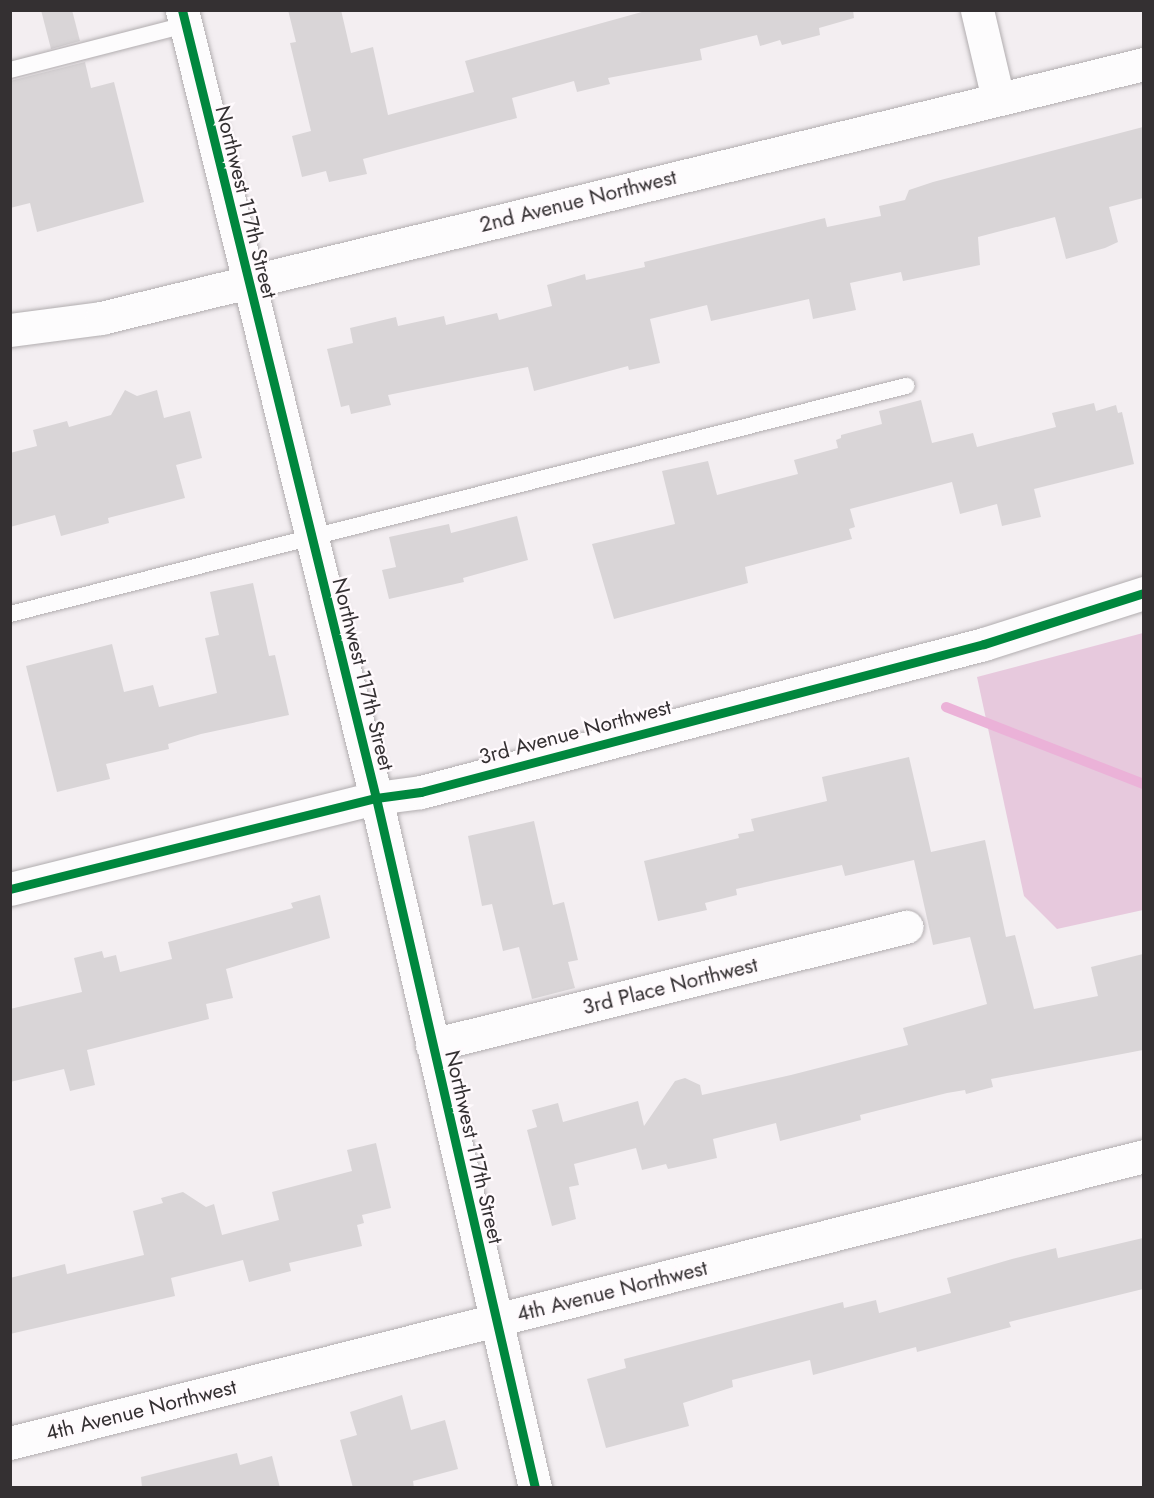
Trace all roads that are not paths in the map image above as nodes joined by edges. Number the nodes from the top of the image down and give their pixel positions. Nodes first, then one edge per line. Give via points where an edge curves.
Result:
1 (977, 10) edge
2 (184, 18) edge
3 (1143, 64) edge
4 (10, 70) edge
5 (998, 99) junction
6 (247, 282) junction
7 (10, 330) edge
8 (906, 386) dead end
9 (310, 535) junction
10 (1143, 593) edge
11 (10, 614) edge
12 (376, 798) junction
13 (10, 889) edge
14 (907, 927) dead end
15 (432, 1045) junction
16 (1143, 1156) edge
17 (495, 1321) junction
18 (10, 1443) edge
19 (535, 1488) edge

1 - 5 street
2 - 4 lane
2 - 6 street, Northwest 117th Street
3 - 5 street, 2nd Avenue Northwest
5 - 6 street, 2nd Avenue Northwest
6 - 7 street, 2nd Avenue Northwest via 101,318
6 - 9 street, Northwest 117th Street
8 - 9 lane
9 - 11 lane
9 - 12 street, Northwest 117th Street
10 - 12 street, 3rd Avenue Northwest via 984,644 421,792
12 - 13 street, 3rd Avenue Northwest
12 - 15 street, Northwest 117th Street
14 - 15 street, 3rd Place Northwest
15 - 17 street, Northwest 117th Street
16 - 17 street, 4th Avenue Northwest
17 - 18 street, 4th Avenue Northwest
17 - 19 street, Northwest 117th Street

